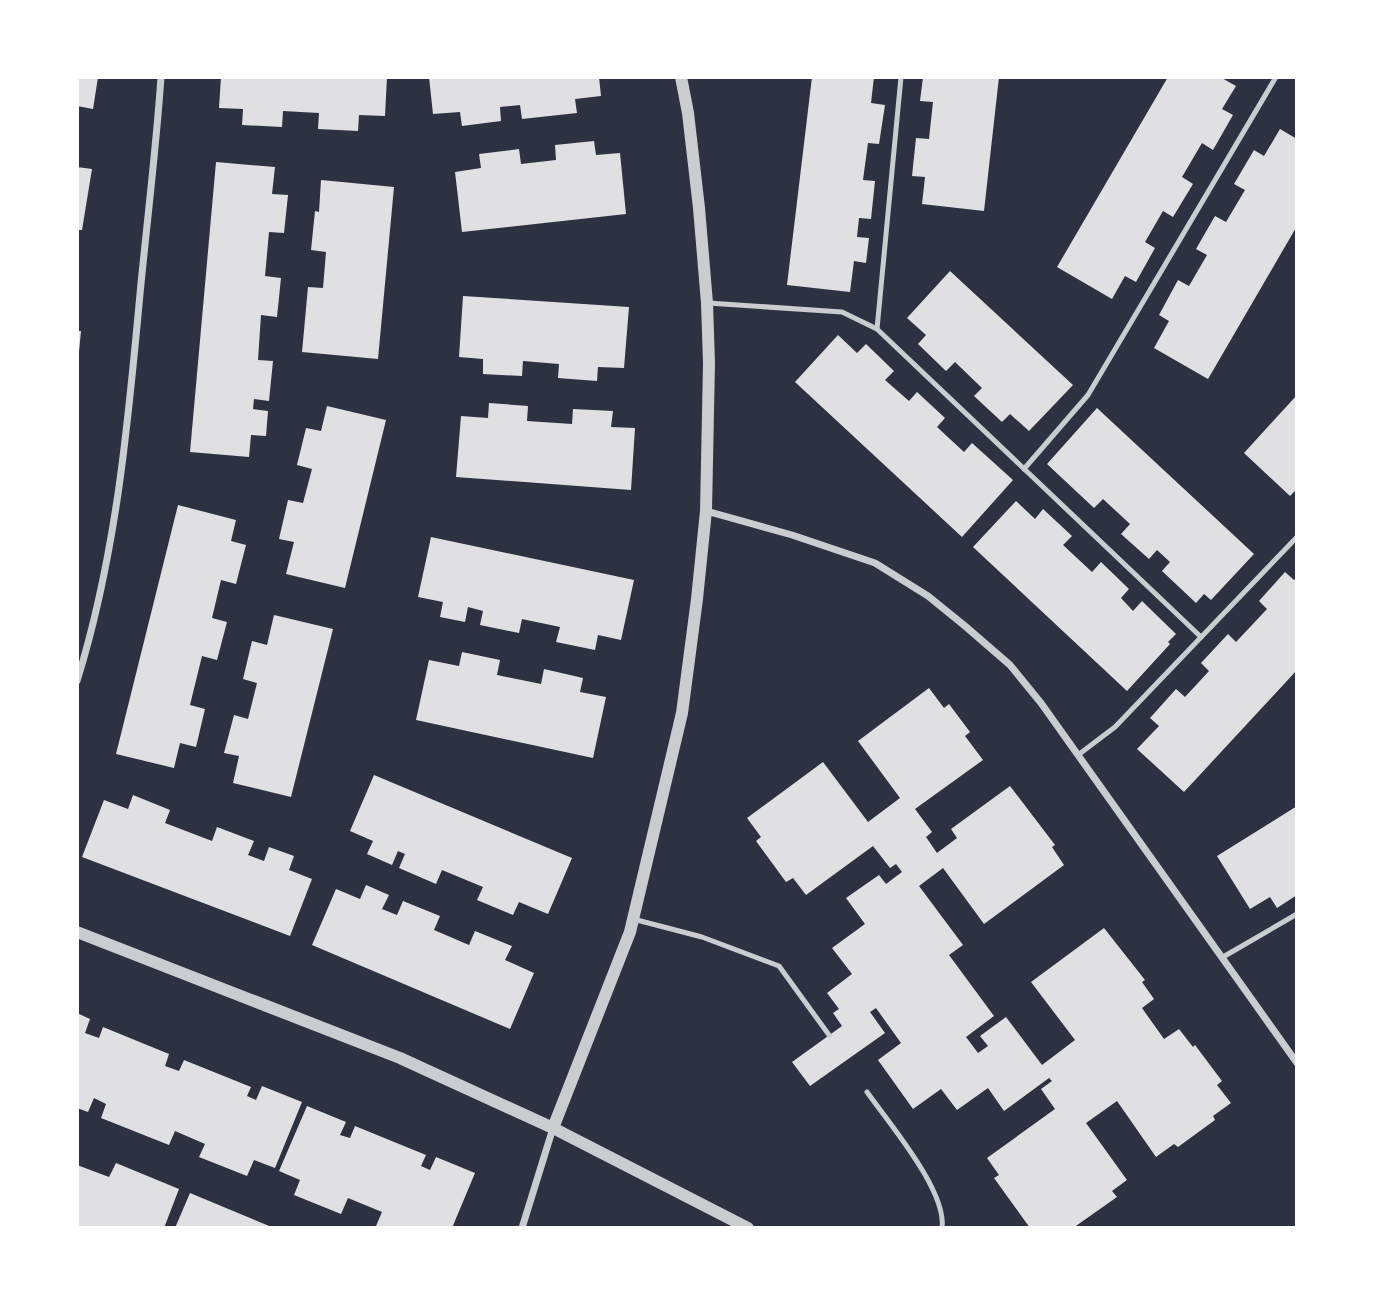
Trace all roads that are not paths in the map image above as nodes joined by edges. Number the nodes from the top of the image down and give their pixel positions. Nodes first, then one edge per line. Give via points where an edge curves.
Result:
1 (161, 77) edge
2 (681, 77) edge
3 (901, 77) edge
4 (1276, 77) edge
5 (707, 303) junction
6 (877, 328) junction
7 (1024, 469) junction
8 (706, 511) junction
9 (1297, 537) edge
10 (1201, 637) junction
11 (77, 681) edge
12 (1078, 755) junction
13 (1297, 914) edge
14 (633, 919) junction
15 (77, 932) edge
16 (1223, 957) junction
17 (829, 1035) dead end
18 (1297, 1063) edge
19 (867, 1092) dead end
20 (553, 1128) junction
21 (522, 1228) edge
22 (748, 1228) edge
23 (942, 1228) edge

1 - 11 street via 127,433 95,623
2 - 5 street
3 - 6 lane
4 - 7 lane via 1088,395
5 - 6 lane via 842,312
5 - 8 street via 710,410
6 - 7 lane
7 - 10 lane
8 - 12 street via 875,563 928,596 1010,665
8 - 14 street via 682,713
9 - 10 lane
10 - 12 lane via 1115,727
12 - 16 street
13 - 16 lane
14 - 17 lane via 702,937 779,966
14 - 20 street
15 - 20 street via 400,1058
16 - 18 street
19 - 23 lane via 933,1188 941,1207
20 - 21 street
20 - 22 street

